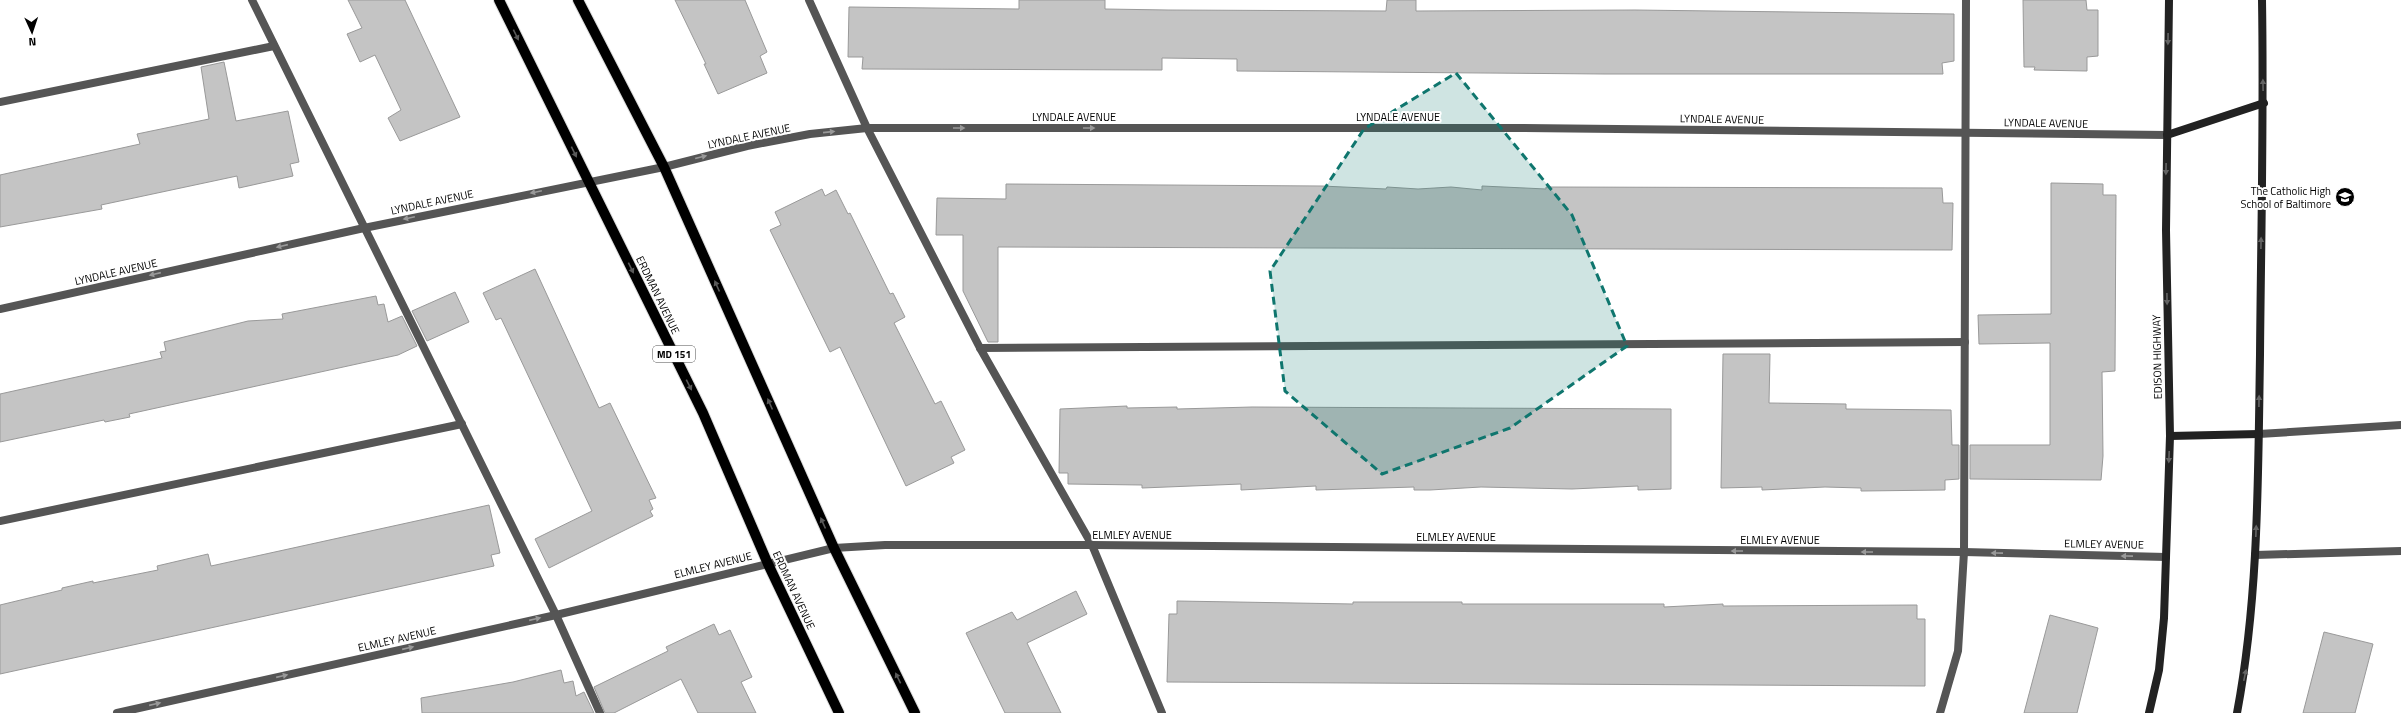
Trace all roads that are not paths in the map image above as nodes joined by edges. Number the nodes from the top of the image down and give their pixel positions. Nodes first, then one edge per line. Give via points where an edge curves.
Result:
1 (252, 0) edge
2 (499, 0) edge
3 (578, 0) edge
4 (809, 0) edge
5 (1966, 0) edge
6 (2169, 0) edge
7 (2262, 0) edge
8 (274, 46) junction
9 (0, 102) edge
10 (2264, 103) junction
11 (867, 128) junction
12 (1966, 132) junction
13 (2166, 136) junction
14 (664, 167) junction
15 (588, 182) junction
16 (364, 228) junction
17 (0, 309) edge
18 (1965, 342) junction
19 (980, 348) junction
20 (462, 424) junction
21 (2401, 425) edge
22 (2259, 434) junction
23 (2170, 436) junction
24 (0, 521) edge
25 (1092, 545) junction
26 (834, 548) junction
27 (2401, 550) edge
28 (1964, 552) junction
29 (2255, 555) junction
30 (2166, 557) junction
31 (768, 564) junction
32 (556, 615) junction
33 (117, 713) edge
34 (600, 713) edge
35 (839, 713) edge
36 (915, 713) edge
37 (1162, 713) edge
38 (1940, 713) edge
39 (2149, 713) edge
40 (2238, 713) edge

1 - 8 street
2 -> 15 main road, ERDMAN AVENUE / MD 151
3 - 14 main road
4 - 11 street
5 - 12 street
6 -> 13 main road, EDISON HIGHWAY
10 -> 7 main road
8 - 9 street
8 - 16 street
10 - 13 main road
22 -> 10 main road
11 -> 12 street, LYNDALE AVENUE via 1522,128
14 -> 11 street, LYNDALE AVENUE via 810,134
11 - 19 street
12 - 13 street, LYNDALE AVENUE
12 - 18 street
13 -> 23 main road, EDISON HIGHWAY
14 - 15 street, LYNDALE AVENUE
26 -> 14 main road
15 -> 16 street, LYNDALE AVENUE
15 -> 31 main road, ERDMAN AVENUE / MD 151 via 703,413
16 -> 17 street, LYNDALE AVENUE
16 - 20 street
18 - 19 street
18 - 28 street
19 - 25 street
20 - 24 street
20 - 32 street
21 - 22 street
22 - 23 main road
29 -> 22 main road
23 -> 30 main road, EDISON HIGHWAY
25 - 26 street, ELMLEY AVENUE via 885,545
28 -> 25 street, ELMLEY AVENUE
25 - 37 street
26 - 31 street, ELMLEY AVENUE
36 -> 26 main road
27 - 29 street
30 -> 28 street, ELMLEY AVENUE
28 - 38 street via 1958,651
40 -> 29 main road via 2246,669
30 - 39 main road, EDISON HIGHWAY via 2164,618 2158,670
31 - 32 street, ELMLEY AVENUE
31 - 35 main road, ERDMAN AVENUE / MD 151
33 -> 32 street, ELMLEY AVENUE
32 - 34 street

